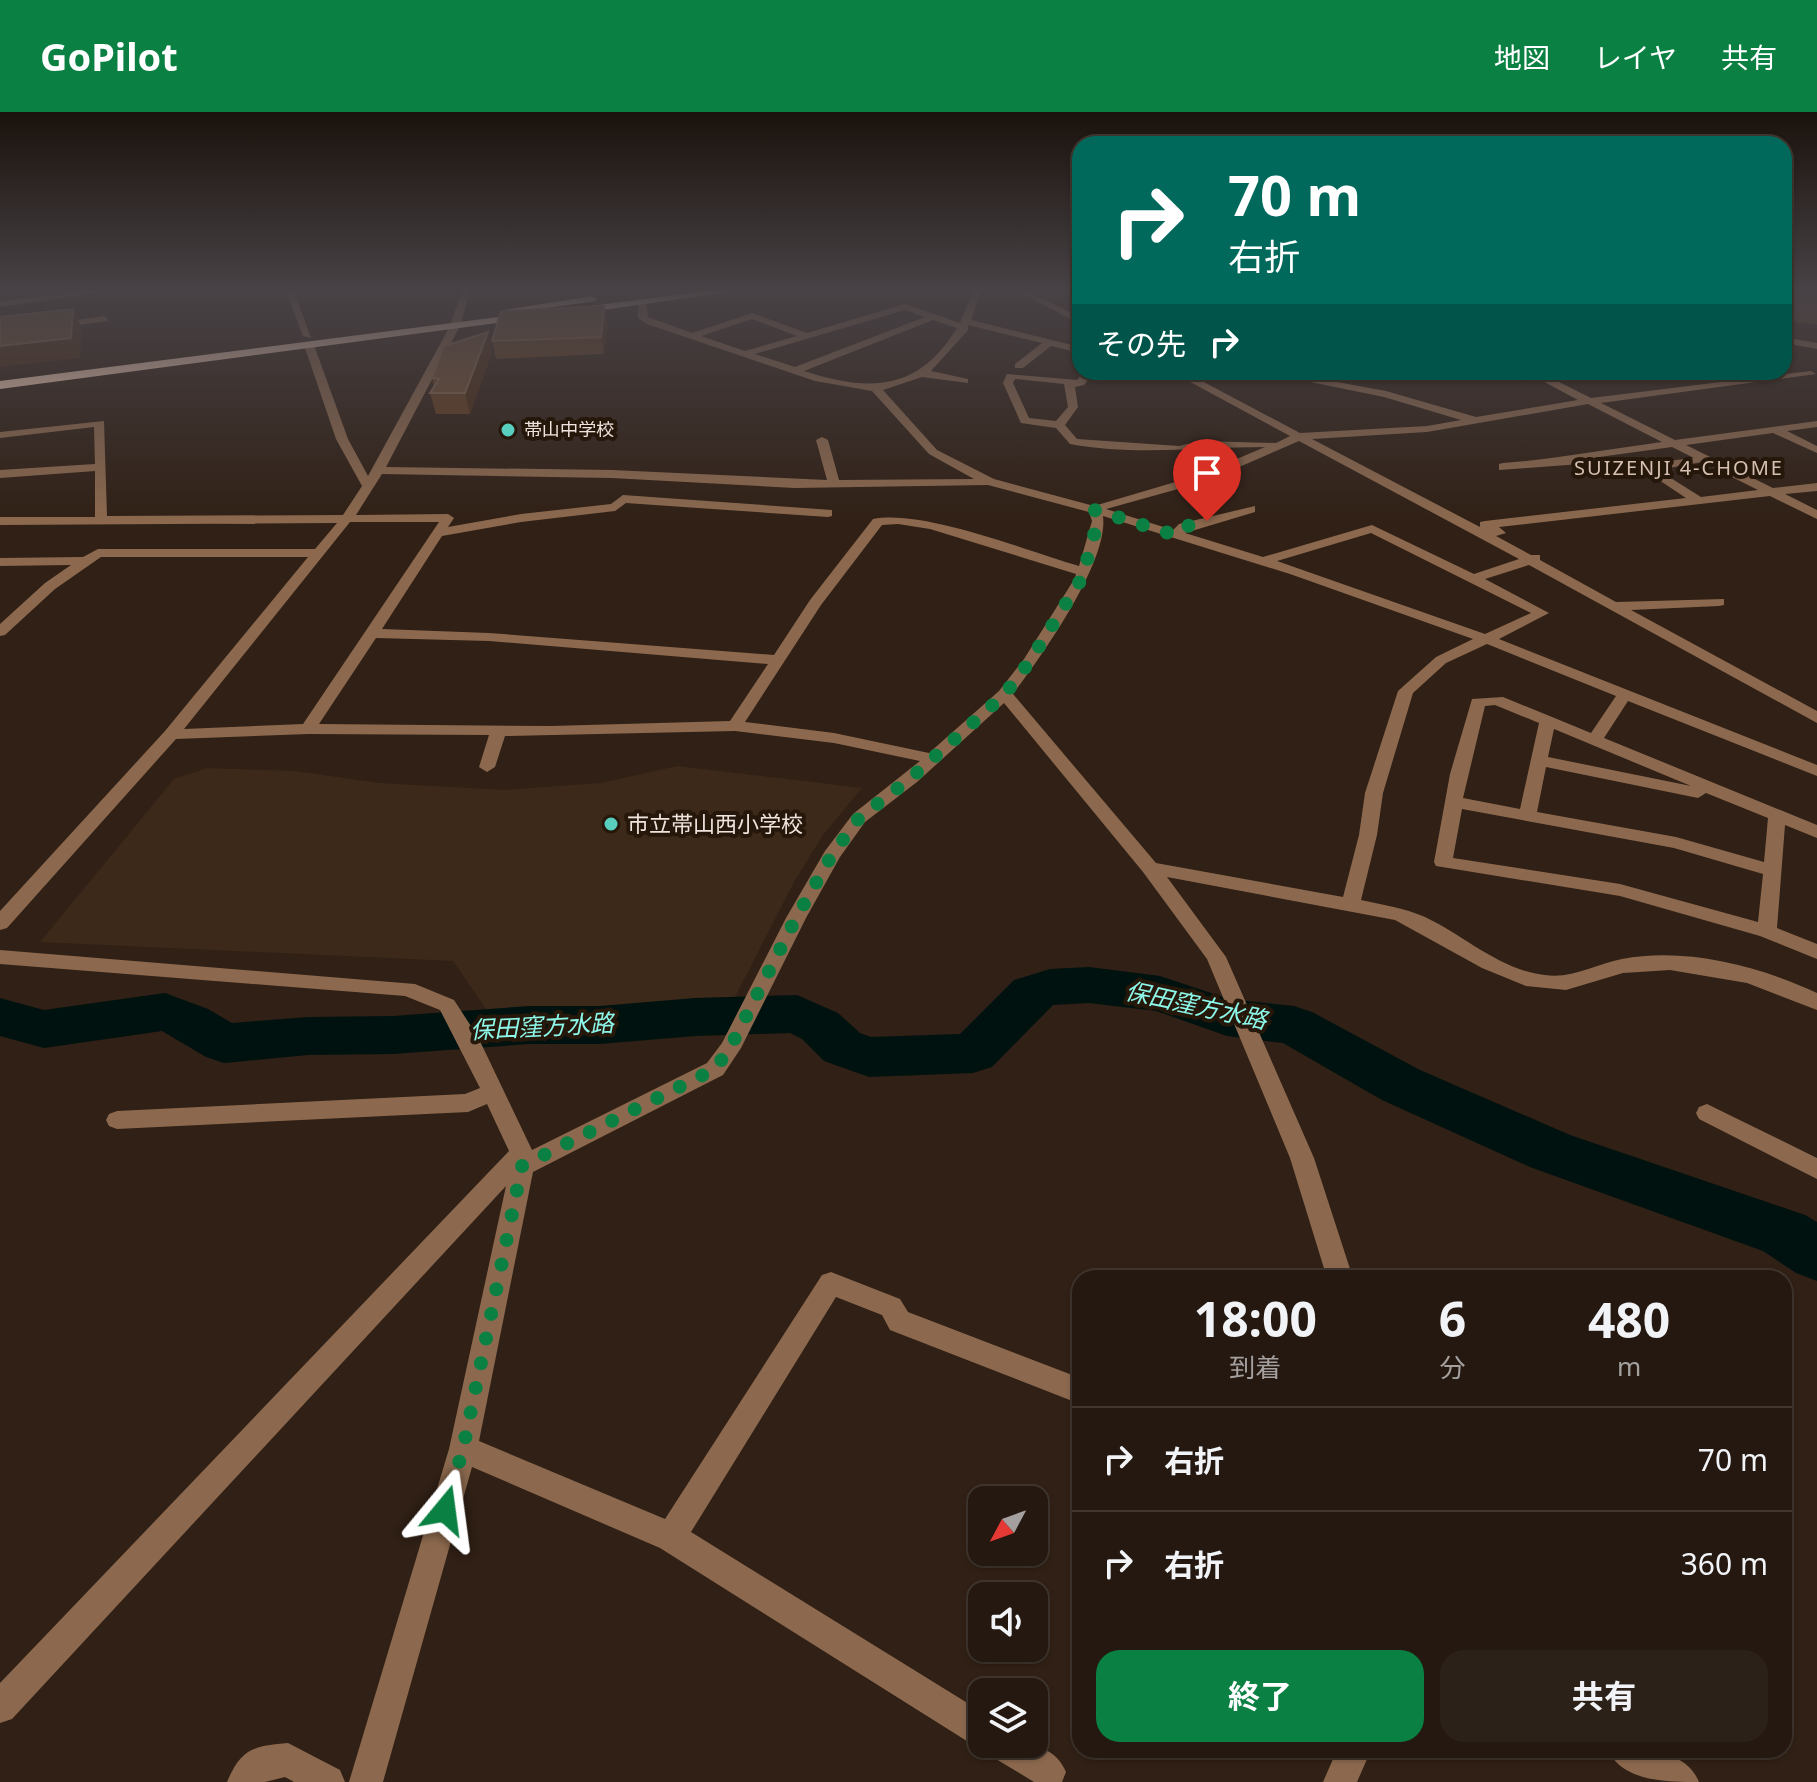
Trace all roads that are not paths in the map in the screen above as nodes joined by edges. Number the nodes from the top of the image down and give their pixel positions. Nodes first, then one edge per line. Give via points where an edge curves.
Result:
1 (69, 369) edge
2 (113, 369) edge
3 (318, 369) edge
4 (430, 369) edge
5 (788, 369) edge
6 (799, 369) edge
7 (928, 369) edge
8 (794, 371) junction
9 (1792, 371) edge
10 (921, 374) junction
11 (1814, 375) edge
12 (0, 377) edge
13 (1072, 377) edge
14 (1792, 378) edge
15 (1074, 380) edge
16 (1192, 380) edge
17 (1310, 380) edge
18 (1548, 380) edge
19 (1771, 380) edge
20 (964, 381) dead end
21 (0, 385) edge
22 (875, 388) junction
23 (1589, 401) junction
24 (1473, 420) junction
25 (1817, 424) edge
26 (1059, 425) junction
27 (1775, 430) junction
28 (0, 435) edge
29 (1301, 436) junction
30 (822, 440) dead end
31 (1673, 443) junction
32 (1276, 445) junction
33 (1817, 450) edge
34 (1697, 461) dead end
35 (379, 466) junction
36 (102, 467) junction
37 (1503, 467) dead end
38 (0, 474) edge
39 (990, 482) junction
40 (834, 484) junction
41 (368, 486) junction
42 (1817, 487) edge
43 (1775, 494) junction
44 (1699, 501) junction
45 (1251, 509) dead end
46 (1095, 510) junction
47 (828, 513) dead end
48 (1817, 515) edge
49 (348, 517) junction
50 (101, 519) junction
51 (0, 521) edge
52 (439, 533) junction
53 (1175, 535) junction
54 (317, 553) junction
55 (1527, 558) junction
56 (87, 561) junction
57 (1262, 561) junction
58 (0, 562) edge
59 (1084, 572) junction
60 (1475, 578) junction
61 (1719, 602) dead end
62 (1614, 606) junction
63 (0, 632) edge
64 (372, 633) junction
65 (1489, 640) junction
66 (777, 660) junction
67 (1005, 694) junction
68 (1625, 694) junction
69 (1817, 718) edge
70 (1547, 722) junction
71 (735, 726) junction
72 (308, 729) junction
73 (499, 730) junction
74 (171, 734) junction
75 (1594, 740) junction
76 (933, 759) junction
77 (1538, 760) junction
78 (487, 767) dead end
79 (1817, 771) edge
80 (1739, 800) junction
81 (1454, 802) junction
82 (1527, 815) junction
83 (1777, 816) junction
84 (1817, 832) edge
85 (1150, 868) junction
86 (1771, 870) junction
87 (1350, 906) junction
88 (0, 923) edge
89 (1767, 931) junction
90 (1817, 952) edge
91 (0, 957) edge
92 (1817, 1002) edge
93 (492, 1092) junction
94 (1707, 1113) dead end
95 (117, 1120) dead end
96 (522, 1160) junction
97 (1817, 1169) edge
98 (1337, 1270) edge
99 (1072, 1388) edge
100 (463, 1449) junction
101 (671, 1537) junction
102 (0, 1707) edge
103 (968, 1722) edge
104 (1026, 1758) edge
105 (1350, 1758) edge
106 (1639, 1758) edge
107 (1049, 1772) dead end
108 (244, 1782) edge
109 (328, 1782) edge
110 (366, 1782) edge
111 (1340, 1782) edge
112 (1682, 1782) edge

1 - 12 highway
2 - 21 highway
3 - 41 street via 342,439
4 - 35 street
5 - 8 street
6 - 8 street
7 - 10 street
8 - 22 street
9 - 11 street
10 - 20 street
10 - 22 street
11 - 14 street
13 - 26 street via 1011,376 1008,383 1025,421
15 - 26 street via 1069,385 1073,407
16 - 29 street
17 - 24 street via 1386,394
18 - 23 street
19 - 23 street
22 - 39 street via 933,452
23 - 24 street
23 - 31 street
24 - 29 street via 1427,429
25 - 27 street
26 - 32 street via 1074,442 1179,449 1200,444
27 - 31 street
27 - 33 street
28 - 36 street via 100,423
29 - 32 street
29 - 55 street
30 - 40 street
31 - 37 street
31 - 43 street
32 - 46 street via 1203,478
34 - 44 street via 1650,470
35 - 40 street
35 - 41 street
36 - 38 street
36 - 50 street
39 - 40 street
39 - 46 street
41 - 49 street
42 - 43 street
43 - 44 street
43 - 48 street
44 - 55 street via 1485,525 1542,557
45 - 53 street via 1184,527
46 - 53 street
46 - 59 street via 1098,521
47 - 52 street via 623,499 615,507
49 - 50 street
49 - 52 street via 448,518
49 - 54 street
50 - 51 street
52 - 64 street
53 - 57 street
54 - 56 street via 98,553
54 - 74 street
55 - 60 street
55 - 62 street
56 - 58 street
56 - 63 street via 50,586
57 - 60 street via 1372,529
57 - 65 street
59 - 66 street via 932,526 878,522
59 - 67 street
60 - 65 street via 1542,613
61 - 62 street
62 - 69 street
64 - 66 street
64 - 72 street
65 - 68 street
65 - 87 street via 1441,660 1406,691 1374,793
66 - 71 street
67 - 76 street
67 - 85 street
68 - 75 street
68 - 79 street
70 - 75 street
70 - 77 street
70 - 81 street via 1497,700 1478,702
71 - 73 street
71 - 76 street via 834,738
72 - 73 street
72 - 74 street
73 - 78 street
74 - 88 street
75 - 80 street
76 - 96 street via 859,818 832,855 715,1069
77 - 80 street
77 - 82 street
80 - 83 street
81 - 82 street
81 - 89 street via 1443,862 1620,890
82 - 86 street via 1676,843
83 - 84 street
83 - 86 street
85 - 87 street
85 - 98 street via 1216,957 1302,1158
86 - 89 street
87 - 92 street via 1419,921 1514,975 1547,984 1569,983 1622,966 1664,964 1752,975
89 - 90 street
91 - 93 street via 408,989 447,1005
93 - 95 street via 468,1103
93 - 96 street
94 - 97 street
96 - 100 street
96 - 102 street
99 - 101 street via 899,1321 891,1307 831,1283
100 - 101 street
100 - 110 street
101 - 103 street
104 - 107 street
105 - 111 street
106 - 112 street
108 - 109 street via 258,1763 288,1760

